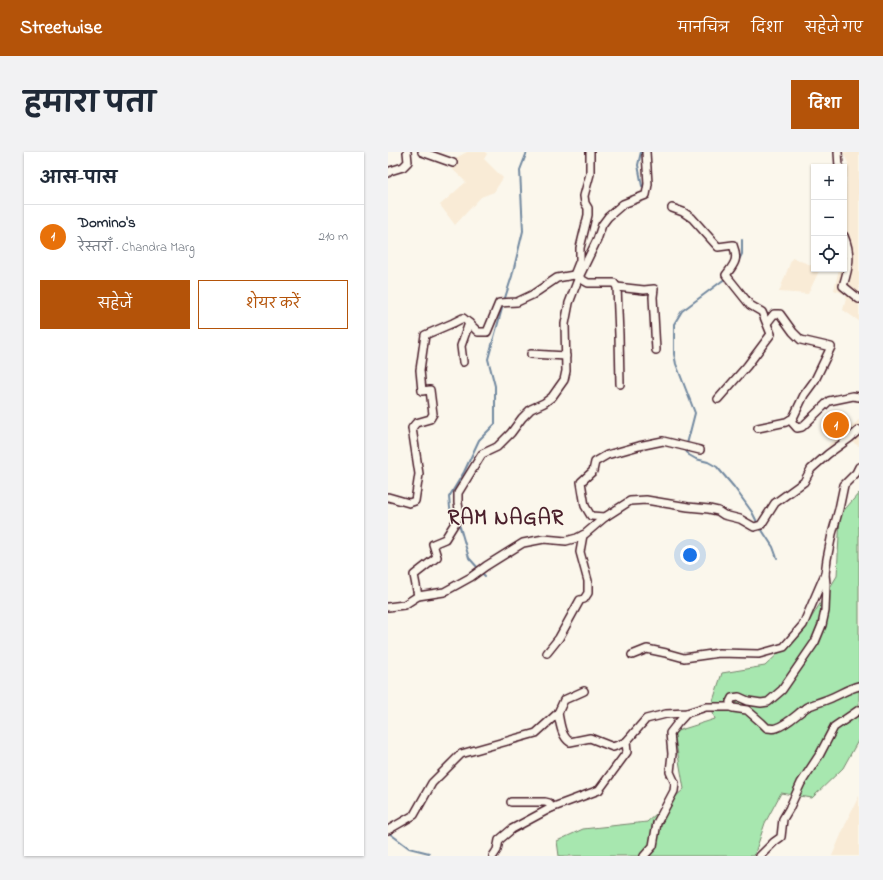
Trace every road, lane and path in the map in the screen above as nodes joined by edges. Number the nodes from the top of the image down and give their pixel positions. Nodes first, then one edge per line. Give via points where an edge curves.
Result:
1 (407, 152) edge
2 (422, 152) edge
3 (590, 152) edge
4 (646, 152) edge
5 (838, 152) edge
6 (453, 162) dead end
7 (839, 164) edge
8 (388, 173) edge
9 (672, 208) dead end
10 (847, 244) edge
11 (576, 276) junction
12 (617, 287) junction
13 (859, 299) edge
14 (469, 323) junction
15 (767, 323) junction
16 (656, 350) dead end
17 (531, 354) dead end
18 (566, 356) junction
19 (463, 362) dead end
20 (620, 384) dead end
21 (859, 396) edge
22 (718, 399) dead end
23 (790, 420) junction
24 (758, 428) dead end
25 (859, 430) edge
26 (700, 450) dead end
27 (859, 468) edge
28 (388, 497) edge
29 (604, 517) junction
30 (583, 535) junction
31 (825, 574) junction
32 (418, 596) junction
33 (388, 607) edge
34 (547, 653) dead end
35 (632, 655) dead end
36 (859, 686) edge
37 (584, 691) dead end
38 (731, 706) junction
39 (859, 710) edge
40 (558, 713) junction
41 (687, 714) junction
42 (626, 742) junction
43 (511, 802) dead end
44 (551, 808) junction
45 (388, 830) edge
46 (493, 856) edge
47 (644, 856) edge
48 (760, 856) edge

1 - 8 street via 408,162
2 - 6 street
3 - 11 street via 590,174 584,196 588,215
4 - 11 street via 646,195 623,204 608,217
5 - 7 street
9 - 15 street via 692,218 718,247 733,245 735,261 726,275 750,305 762,312
10 - 13 street via 848,272 843,286
11 - 12 street via 588,283 614,283
11 - 14 street via 557,278 517,302 499,303 487,332 478,332
11 - 18 street via 565,324
12 - 16 street via 654,289
12 - 20 street
14 - 19 street via 461,346
14 - 28 street via 462,318 425,335 420,370 422,391 430,390 433,414 430,419 416,423 412,428 419,474 416,501 409,503
15 - 22 street via 771,334
15 - 23 street via 774,314 780,314 801,340 831,347 815,380
17 - 18 street
18 - 32 street via 564,380 552,397 531,409 497,447 482,454 458,493 460,515 445,539 433,544 437,557 414,575
21 - 23 street via 829,401 802,427 797,428
23 - 24 street
25 - 29 street via 811,469 804,482 775,503 758,526 718,511 646,500 630,501
26 - 29 street via 663,440 607,456 595,462 593,471 581,482 585,506 591,516
27 - 31 street via 844,485 829,545
29 - 30 street
30 - 32 street via 566,540 544,539 523,544 444,592
30 - 34 street via 580,552 588,582 588,593 580,600 559,638
31 - 35 street via 803,625 784,647 760,654 719,653 684,658 647,649
31 - 38 street via 825,611 822,625 815,642 782,690 768,702 732,698
32 - 33 street via 404,604
36 - 38 street via 808,707 776,728 767,728 748,710
37 - 40 street via 564,700
38 - 41 street via 706,707
39 - 48 street via 834,727 783,819 781,837
40 - 42 street via 561,728 570,742 590,738 613,747
40 - 45 street via 536,733 462,754 432,782 414,815
41 - 42 street via 666,714 646,719
41 - 47 street via 670,733 670,772 675,783 674,791 657,823 653,846
42 - 44 street via 627,752 599,790
43 - 44 street via 545,802 549,803
44 - 46 street via 512,829 499,840

